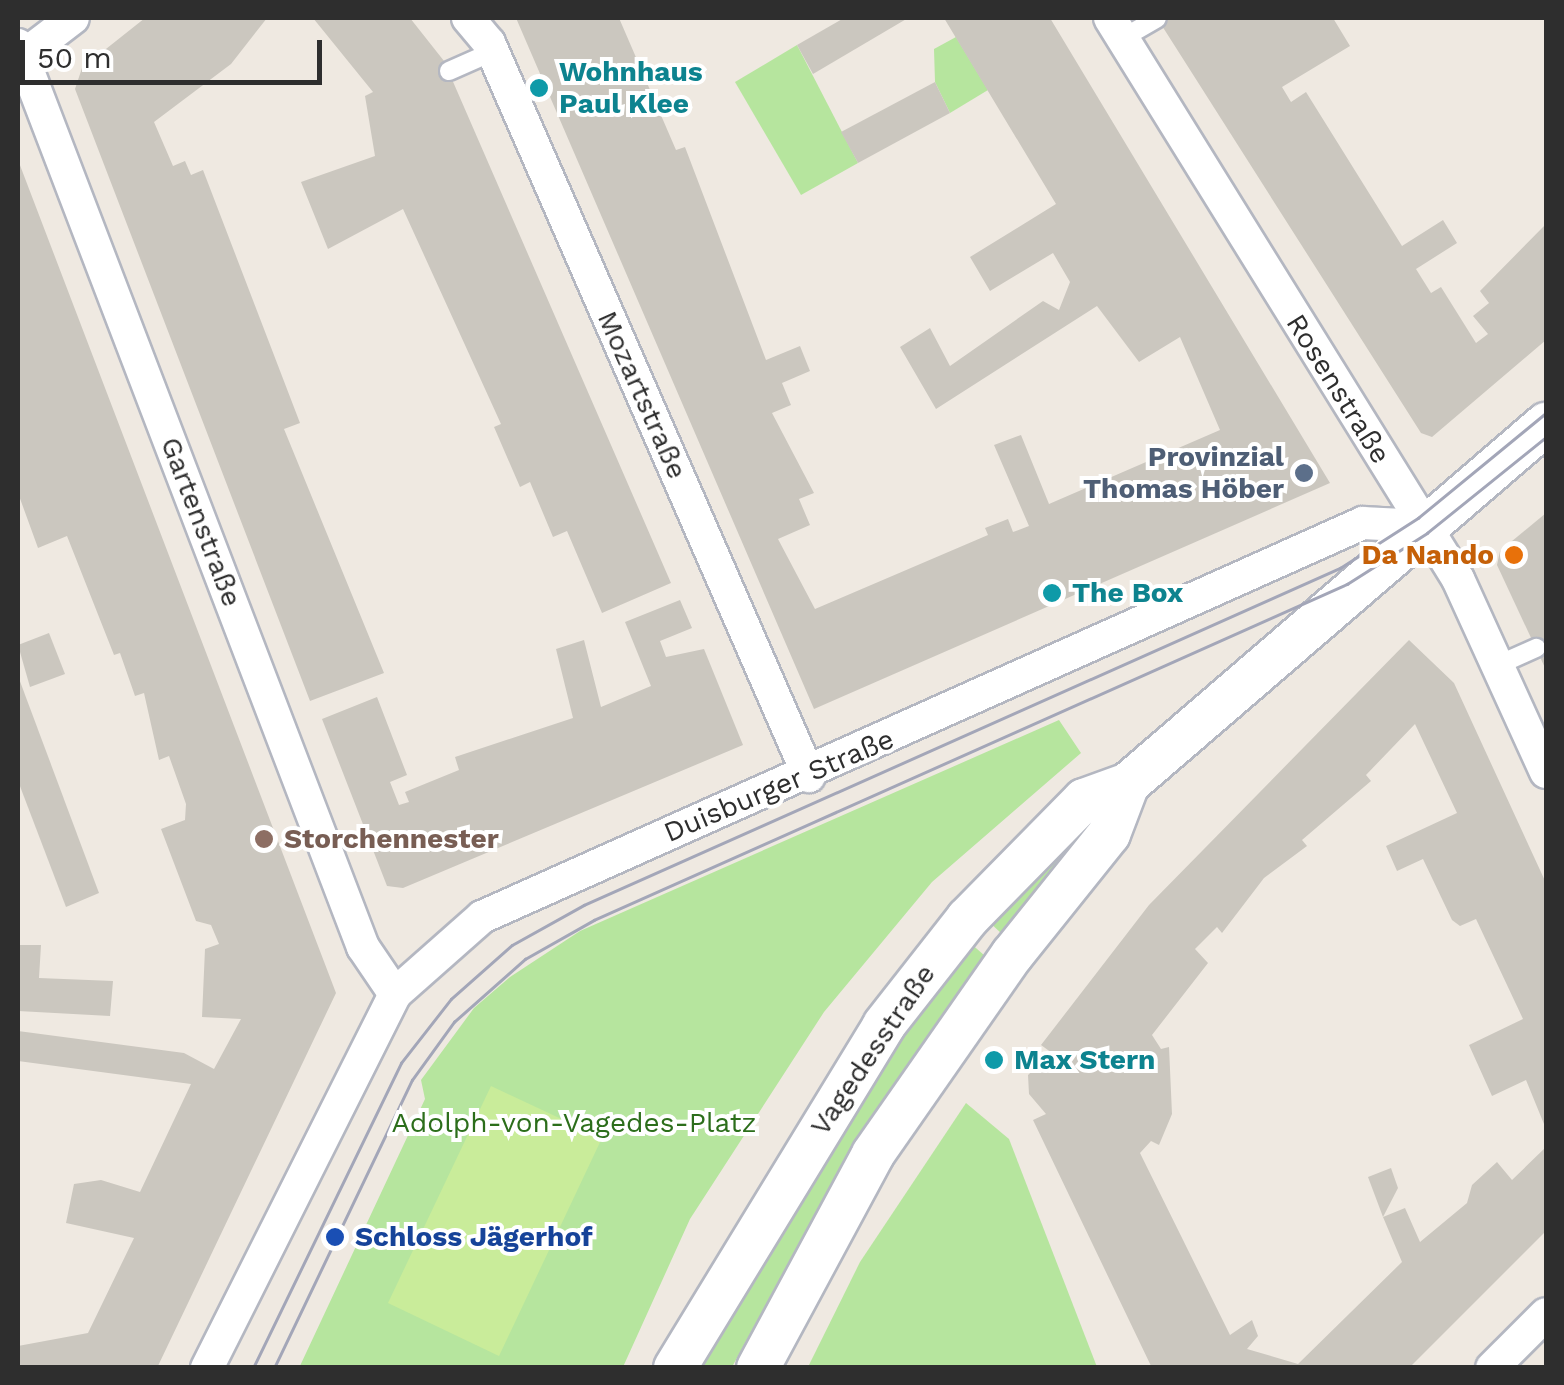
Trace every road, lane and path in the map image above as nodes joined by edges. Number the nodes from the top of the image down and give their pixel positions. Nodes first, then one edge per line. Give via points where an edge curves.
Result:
1 (73, 18) edge
2 (468, 18) edge
3 (1157, 18) edge
4 (1116, 28) edge
5 (492, 52) junction
6 (19, 54) edge
7 (449, 71) dead end
8 (1546, 424) edge
9 (1422, 526) junction
10 (1536, 648) dead end
11 (1498, 665) junction
12 (1546, 772) edge
13 (809, 776) junction
14 (1128, 784) junction
15 (394, 994) junction
16 (1546, 1314) edge
17 (207, 1368) edge
18 (675, 1368) edge
19 (758, 1368) edge
20 (1492, 1368) edge

1 - 6 street
2 - 5 street, Mozartstraße
3 - 4 lane
4 - 9 street, Rosenstraße
5 - 7 lane
5 - 13 street, Mozartstraße
6 - 15 street, Gartenstraße via 364,947
8 - 9 street
9 - 11 street, Rosenstraße via 1458,579
9 - 13 street, Duisburger Straße via 1363,523
9 - 14 street, Vagedesstraße
10 - 11 lane
11 - 12 street, Rosenstraße
13 - 15 street, Duisburger Straße via 526,892 422,962
14 - 18 street, Vagedesstraße via 1084,800 925,970 759,1222
14 - 19 street, Vagedesstraße via 1109,834 1012,955 873,1154
15 - 17 street, Duisburger Straße
16 - 20 street

